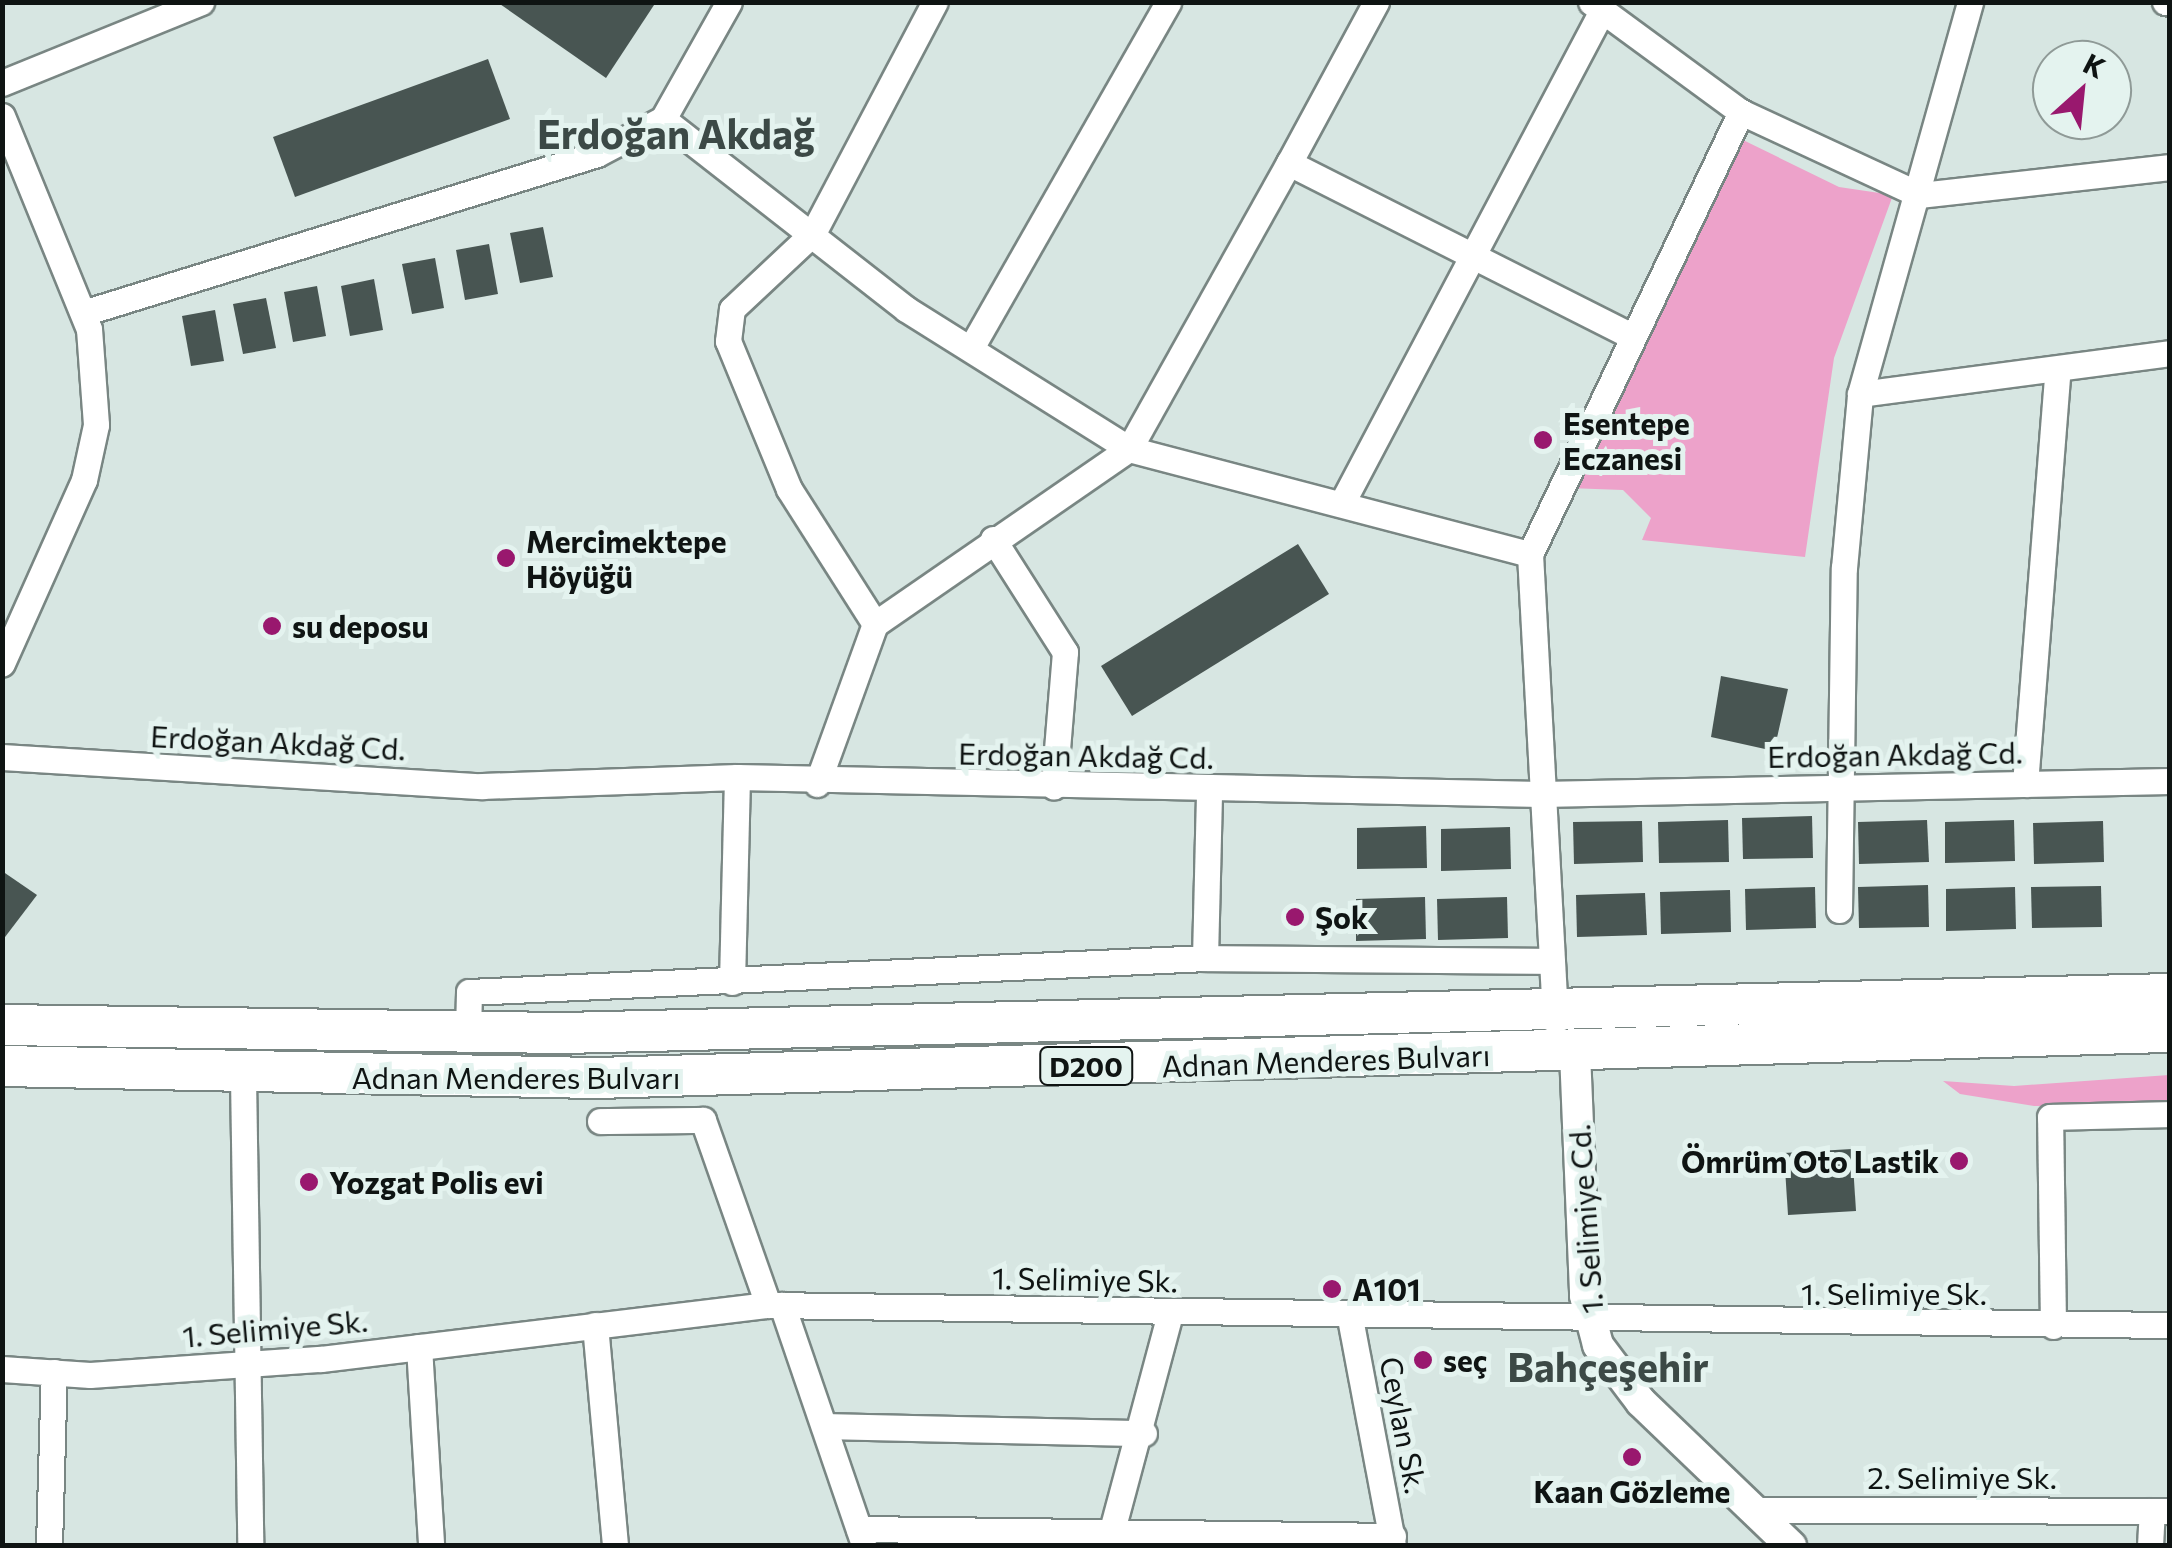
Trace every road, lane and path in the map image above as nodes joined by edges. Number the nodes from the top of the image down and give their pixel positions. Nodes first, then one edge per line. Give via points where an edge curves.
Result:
1 (202, 2) edge
2 (729, 2) edge
3 (935, 2) edge
4 (1168, 2) edge
5 (1376, 2) edge
6 (1970, 2) edge
7 (1597, 6) edge
8 (2, 83) edge
9 (1741, 112) junction
10 (2, 116) edge
11 (663, 119) junction
12 (1289, 163) junction
13 (2170, 167) edge
14 (1920, 195) junction
15 (813, 233) junction
16 (1466, 254) junction
17 (83, 313) junction
18 (1632, 336) junction
19 (971, 348) junction
20 (2170, 352) edge
21 (2057, 374) junction
22 (1860, 394) junction
23 (1129, 449) junction
24 (1343, 501) junction
25 (992, 538) junction
26 (1530, 554) junction
27 (875, 624) junction
28 (2, 664) edge
29 (2, 757) edge
30 (737, 778) junction
31 (2170, 781) edge
32 (816, 784) junction
33 (2025, 784) junction
34 (1054, 787) junction
35 (1843, 788) junction
36 (1209, 789) junction
37 (1542, 794) junction
38 (1839, 910) dead end
39 (1205, 958) junction
40 (1549, 962) junction
41 (732, 982) junction
42 (2170, 994) edge
43 (1549, 1012) junction
44 (2, 1025) edge
45 (2170, 1032) edge
46 (468, 1033) junction
47 (1575, 1053) junction
48 (2, 1066) edge
49 (243, 1078) junction
50 (2170, 1114) edge
51 (600, 1122) dead end
52 (775, 1305) junction
53 (1170, 1314) junction
54 (1350, 1318) junction
55 (1592, 1323) junction
56 (596, 1325) junction
57 (2053, 1326) junction
58 (2170, 1326) edge
59 (419, 1347) junction
60 (245, 1364) junction
61 (2, 1369) edge
62 (54, 1372) junction
63 (824, 1426) junction
64 (1144, 1434) junction
65 (1754, 1510) junction
66 (2161, 1511) edge
67 (862, 1537) edge
68 (1111, 1539) edge
69 (1211, 1540) edge
70 (1393, 1541) edge
71 (49, 1546) edge
72 (250, 1546) edge
73 (431, 1546) edge
74 (614, 1546) edge
75 (1790, 1546) edge
76 (2150, 1546) edge

1 - 8 street
2 - 11 street
3 - 15 street
4 - 19 street
5 - 12 street
6 - 14 street
7 - 9 street
7 - 16 street
9 - 14 street
9 - 18 street
10 - 17 street
11 - 15 street via 725,175
11 - 17 street via 598,154
12 - 16 street
12 - 23 street
13 - 14 street
14 - 22 street
15 - 19 street via 906,310
15 - 27 street via 732,310 728,341 789,489
16 - 18 street
16 - 24 street
17 - 28 street via 96,426 84,480
18 - 26 street
19 - 23 street
20 - 21 street
21 - 22 street
21 - 33 street
22 - 35 street via 1844,568
23 - 24 street
23 - 25 street
24 - 26 street
25 - 27 street
25 - 34 street via 1065,652
26 - 37 street
27 - 32 street
29 - 30 street, Erdoğan Akdağ Cd. via 482,786
30 - 32 street, Erdoğan Akdağ Cd.
30 - 41 street
31 - 33 street, Erdoğan Akdağ Cd.
32 - 34 street, Erdoğan Akdağ Cd.
33 - 35 street, Erdoğan Akdağ Cd.
34 - 36 street, Erdoğan Akdağ Cd.
35 - 37 street, Erdoğan Akdağ Cd.
35 - 38 street
36 - 37 street, Erdoğan Akdağ Cd.
36 - 39 street
37 - 40 street
39 - 40 street
39 - 41 street
40 - 43 street
41 - 46 street via 469,992
42 - 43 highway, Adnan Menderes Bulvarı / D200
43 - 46 highway, Adnan Menderes Bulvarı / D200
43 - 47 street
44 - 46 highway, Adnan Menderes Bulvarı / D200
45 - 47 highway, Adnan Menderes Bulvarı / D200
47 - 49 highway, Adnan Menderes Bulvarı / D200 via 616,1078
47 - 55 street, 1. Selimiye Cd.
48 - 49 highway, Adnan Menderes Bulvarı / D200
49 - 60 street
50 - 57 street via 2050,1116
51 - 52 street via 703,1120
52 - 53 street, 1. Selimiye Sk.
52 - 56 street, 1. Selimiye Sk.
52 - 63 street
53 - 54 street, 1. Selimiye Sk.
53 - 64 street
54 - 55 street, 1. Selimiye Sk.
54 - 70 street, Ceylan Sk.
55 - 57 street, 1. Selimiye Sk.
55 - 65 street, 1. Selimiye Cd. via 1641,1402
56 - 59 street, 1. Selimiye Sk.
56 - 74 street
57 - 58 street, 1. Selimiye Sk.
59 - 60 street, 1. Selimiye Sk.
59 - 73 street
60 - 62 street, 1. Selimiye Sk.
60 - 72 street
61 - 62 street, 1. Selimiye Sk.
62 - 71 street
63 - 64 street
63 - 67 street
64 - 68 street
65 - 66 street, 2. Selimiye Sk.
65 - 75 street, 1. Selimiye Cd.
66 - 76 street
67 - 68 street
68 - 69 street
69 - 70 street

